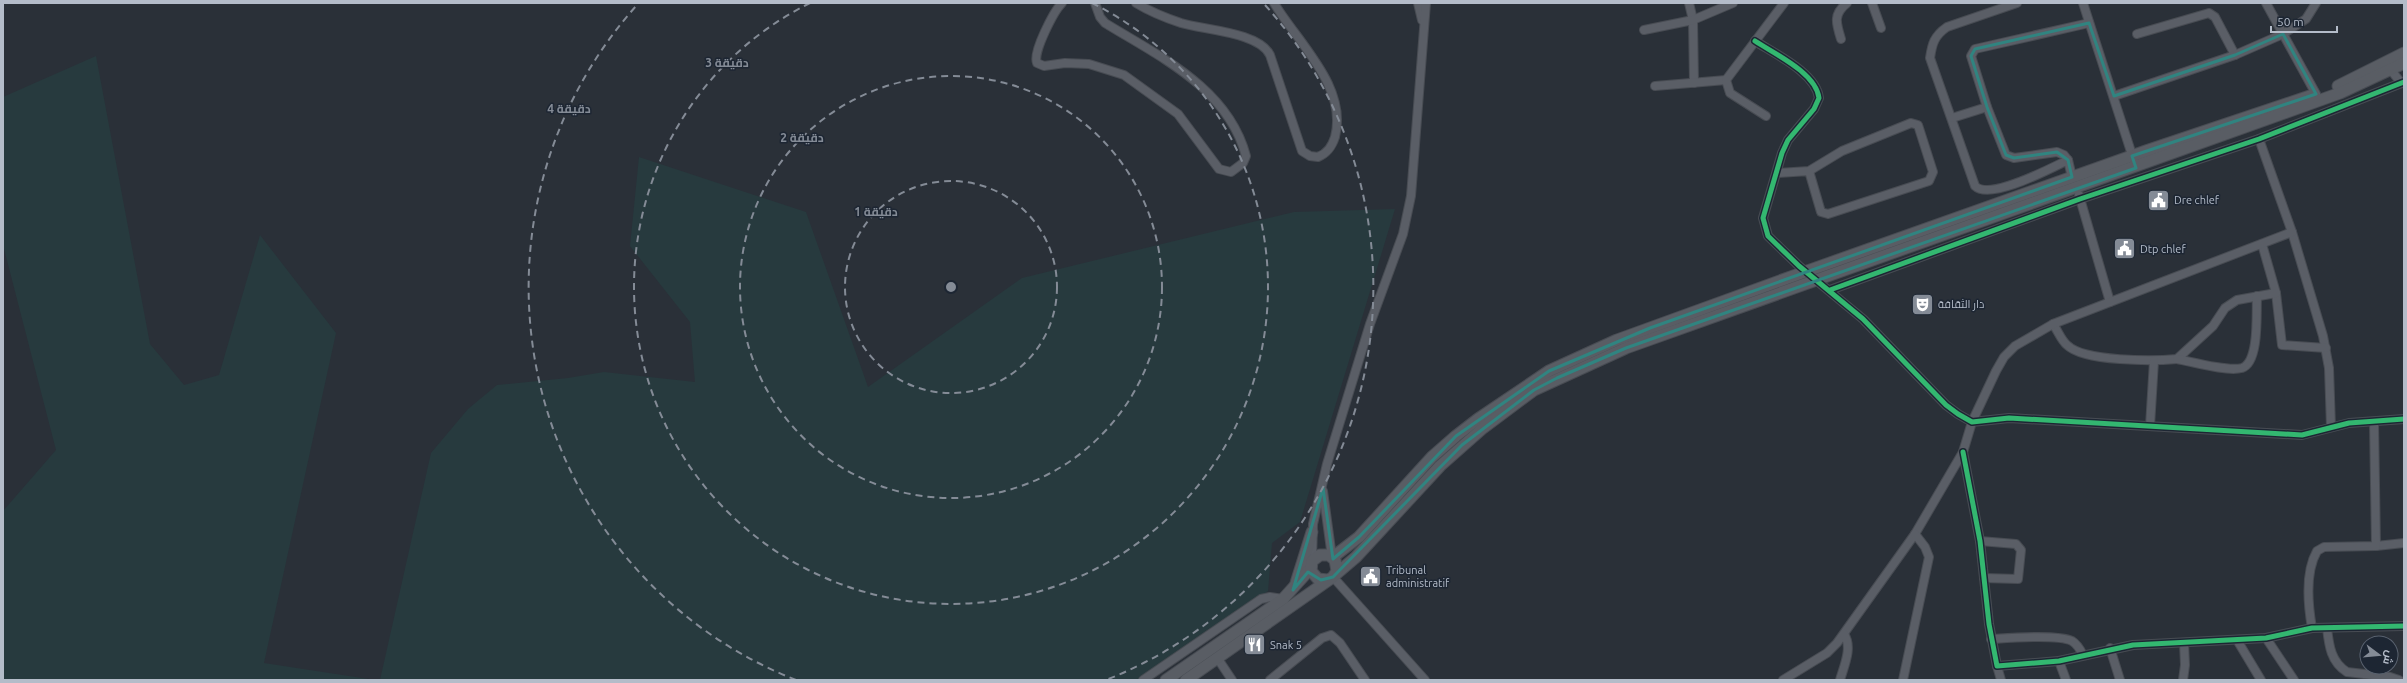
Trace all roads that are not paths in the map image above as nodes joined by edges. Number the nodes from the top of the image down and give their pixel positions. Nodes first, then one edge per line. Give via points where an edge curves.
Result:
1 (1062, 3) edge
2 (1094, 3) edge
3 (1136, 3) edge
4 (1274, 3) edge
5 (1418, 3) edge
6 (1426, 3) edge
7 (1689, 3) edge
8 (1733, 3) edge
9 (1784, 3) edge
10 (1847, 3) edge
11 (1872, 3) edge
12 (2017, 3) edge
13 (2083, 3) edge
14 (2266, 3) edge
15 (2316, 3) edge
16 (1692, 20) junction
17 (2090, 23) junction
18 (1881, 28) dead end
19 (1644, 30) dead end
20 (1424, 31) junction
21 (2137, 34) dead end
22 (2284, 34) junction
23 (1841, 39) dead end
24 (1756, 42) junction
25 (2404, 54) edge
26 (2235, 55) junction
27 (2404, 63) edge
28 (2391, 70) junction
29 (1726, 80) junction
30 (1694, 83) junction
31 (2403, 83) edge
32 (1655, 86) dead end
33 (2316, 94) junction
34 (2114, 96) junction
35 (1987, 107) junction
36 (1766, 116) dead end
37 (1952, 118) junction
38 (2259, 139) junction
39 (2132, 156) junction
40 (2068, 160) junction
41 (2136, 168) junction
42 (1809, 172) junction
43 (1777, 173) junction
44 (2072, 177) junction
45 (2078, 194) junction
46 (2292, 232) junction
47 (2262, 244) junction
48 (1808, 271) junction
49 (1818, 280) junction
50 (1830, 290) junction
51 (2276, 293) junction
52 (2257, 296) junction
53 (2110, 302) junction
54 (2053, 324) junction
55 (2326, 348) junction
56 (2177, 359) junction
57 (2154, 361) junction
58 (1553, 374) junction
59 (2404, 419) edge
60 (1972, 422) junction
61 (2374, 422) junction
62 (2150, 426) junction
63 (2331, 427) junction
64 (1963, 452) junction
65 (1323, 488) junction
66 (1312, 532) junction
67 (1915, 534) junction
68 (1980, 541) junction
69 (2404, 543) edge
70 (2376, 546) junction
71 (1333, 557) junction
72 (1312, 564) junction
73 (1332, 577) junction
74 (1984, 578) junction
75 (1293, 590) junction
76 (1283, 600) junction
77 (2404, 626) edge
78 (2312, 628) junction
79 (2327, 628) junction
80 (1844, 634) junction
81 (1991, 638) junction
82 (2266, 638) junction
83 (2237, 640) junction
84 (2184, 643) junction
85 (2110, 648) junction
86 (2083, 655) junction
87 (1218, 659) junction
88 (2059, 661) junction
89 (1997, 666) junction
90 (1143, 680) edge
91 (1166, 680) edge
92 (1186, 680) edge
93 (1232, 680) edge
94 (1270, 680) edge
95 (1365, 680) edge
96 (1425, 680) edge
97 (1783, 680) edge
98 (1840, 680) edge
99 (1903, 680) edge
100 (2001, 680) edge
101 (2066, 680) edge
102 (2120, 680) edge
103 (2183, 680) edge
104 (2261, 680) edge
105 (2294, 680) edge
106 (2399, 680) edge

1 - 2 street via 1051,19 1037,53 1037,63 1044,66 1065,63 1089,64 1124,75 1178,114 1219,169 1230,172 1239,167 1246,156 1222,106 1171,63 1105,23
3 - 4 street via 1180,22 1252,40 1265,47 1270,55 1302,151 1318,157 1330,149 1338,125 1333,91
5 - 20 street
6 - 20 street
7 - 16 street
8 - 16 street
9 - 24 street
10 - 23 street via 1839,9 1835,20
11 - 18 street
12 - 37 street via 1947,28 1938,34 1932,44 1930,58
13 - 17 street
14 - 22 street
15 - 22 street via 2306,19
16 - 19 street
16 - 30 street
17 - 34 street
17 - 35 street via 1975,49 1971,56
20 - 65 street via 1407,222 1344,403
21 - 26 street via 2209,13 2215,17
22 - 26 street
22 - 33 street
24 - 29 street
24 - 43 street via 1807,75 1819,92 1818,103 1788,140
25 - 33 main road via 2346,83
26 - 34 street
27 - 28 main road
28 - 31 street
28 - 41 main road via 2340,93
29 - 30 street
29 - 36 street via 1730,93
30 - 32 street
31 - 38 street
33 - 39 main road
34 - 39 street
35 - 37 street
35 - 40 street via 2006,155 2014,158 2057,152 2064,154
37 - 40 street via 1978,190 1999,189
38 - 45 street
38 - 46 street
39 - 41 street
39 - 44 main road
40 - 44 street
41 - 45 main road
42 - 42 street via 1842,151 1911,123 1918,125 1933,172 1929,181 1828,214 1821,212
42 - 43 street
43 - 48 street via 1765,210 1764,226 1776,245
44 - 48 main road
45 - 49 main road
45 - 50 street
45 - 53 street
46 - 47 street
46 - 55 street
47 - 51 street
47 - 53 street
48 - 49 street
48 - 58 main road via 1618,340
49 - 50 street
49 - 58 main road
50 - 60 street via 1896,351 1946,405 1962,418
51 - 52 street
51 - 55 street via 2282,345
52 - 56 street via 2237,300 2225,308 2213,326
52 - 56 street via 2256,342 2249,363 2242,368 2230,368
53 - 54 street
54 - 57 street via 2068,346 2076,351 2106,357
54 - 60 street via 2015,346 2004,357
55 - 63 street
56 - 57 street
57 - 62 street
58 - 71 main road via 1478,418 1456,436 1432,457 1359,537
58 - 73 main road via 1462,445 1356,557
59 - 61 street
60 - 62 street via 2009,418
60 - 64 street
61 - 63 street
61 - 70 street
62 - 63 street via 2302,435
64 - 67 street
64 - 68 street
65 - 66 street
65 - 71 street
66 - 72 street
66 - 75 main road
67 - 80 street
67 - 99 street via 1929,557
68 - 74 street
68 - 74 street via 2016,544 2021,550 2018,579
69 - 70 street
70 - 78 street via 2324,547 2317,551 2310,571 2309,612
71 - 72 main road via 1320,555
71 - 73 main road via 1337,564
72 - 73 main road via 1313,574 1318,579
72 - 75 main road
73 - 87 main road
73 - 96 street
74 - 81 street
75 - 76 main road
76 - 90 street via 1270,597 1261,599
76 - 91 main road
77 - 79 street
78 - 79 street
78 - 82 street
79 - 106 street via 2333,658 2347,672
80 - 97 street via 1827,653
80 - 98 street via 1848,650
81 - 86 street via 2070,640 2076,643
81 - 89 street
82 - 83 street
82 - 105 street
83 - 84 street
83 - 104 street
84 - 85 street
84 - 103 street
85 - 86 street
85 - 102 street
86 - 88 street
87 - 92 main road
87 - 93 street
88 - 89 street
88 - 101 street
89 - 100 street
94 - 95 street via 1322,638 1331,636 1340,643

